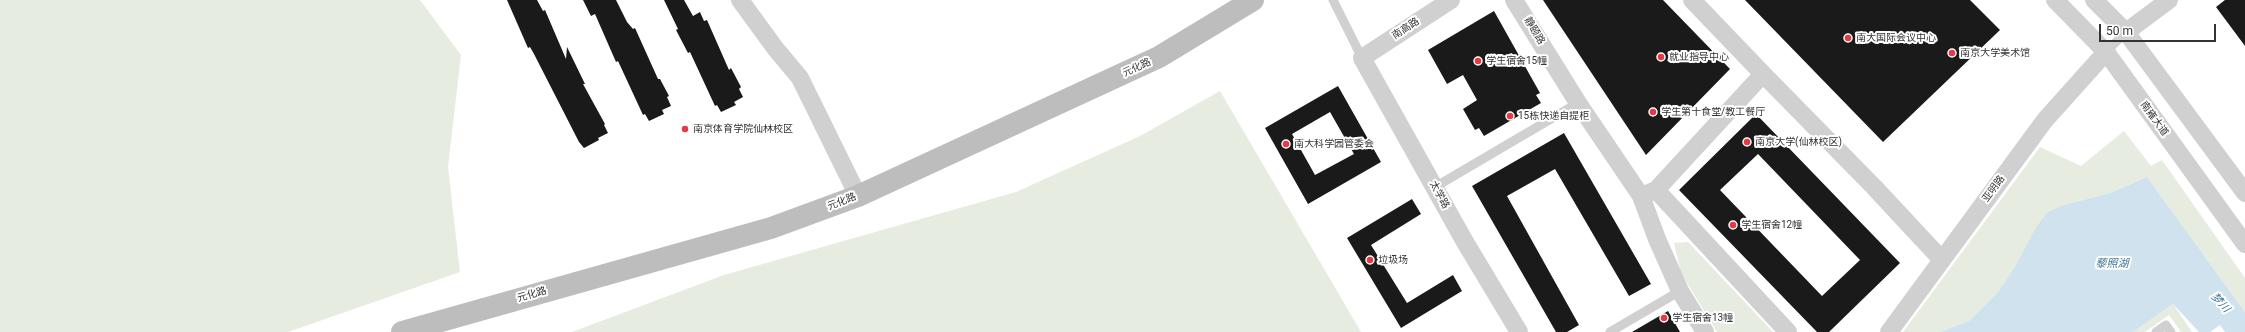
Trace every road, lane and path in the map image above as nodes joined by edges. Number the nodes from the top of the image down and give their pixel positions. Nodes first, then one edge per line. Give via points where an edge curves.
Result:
1 (740, 0) edge
2 (1253, 0) edge
3 (1333, 0) edge
4 (1450, 0) edge
5 (1514, 0) edge
6 (1692, 0) edge
7 (2055, 0) edge
8 (2094, 0) edge
9 (2169, 0) edge
10 (2126, 32) junction
11 (2106, 52) junction
12 (1362, 58) junction
13 (1763, 74) junction
14 (1578, 103) junction
15 (1435, 187) junction
16 (1648, 193) junction
17 (2245, 193) edge
18 (858, 196) junction
19 (2245, 244) edge
20 (1942, 260) junction
21 (1680, 291) junction
22 (412, 331) edge
23 (1519, 332) edge
24 (1610, 332) edge
25 (1705, 332) edge
26 (1788, 332) edge
27 (1889, 332) edge
28 (2156, 332) edge
29 (2171, 332) edge

1 - 18 street via 800,78
2 - 18 street, 元化路 via 1159,58
3 - 12 lane
4 - 12 street, 南高路
5 - 14 street, 静颐路
6 - 13 street
7 - 11 street, 南雍大道
8 - 10 street
9 - 10 street
10 - 11 lane
10 - 17 street
11 - 19 street, 南雍大道
11 - 20 street, 亚明路 via 2045,120
12 - 15 street, 太学路
13 - 16 street
13 - 20 street
14 - 15 lane
14 - 16 street, 静颐路
15 - 23 street, 太学路
16 - 21 street via 1657,240
16 - 26 street
18 - 22 street, 元化路 via 771,228
20 - 27 street, 亚明路
21 - 24 lane
21 - 25 street
28 - 29 lane via 2166,325

